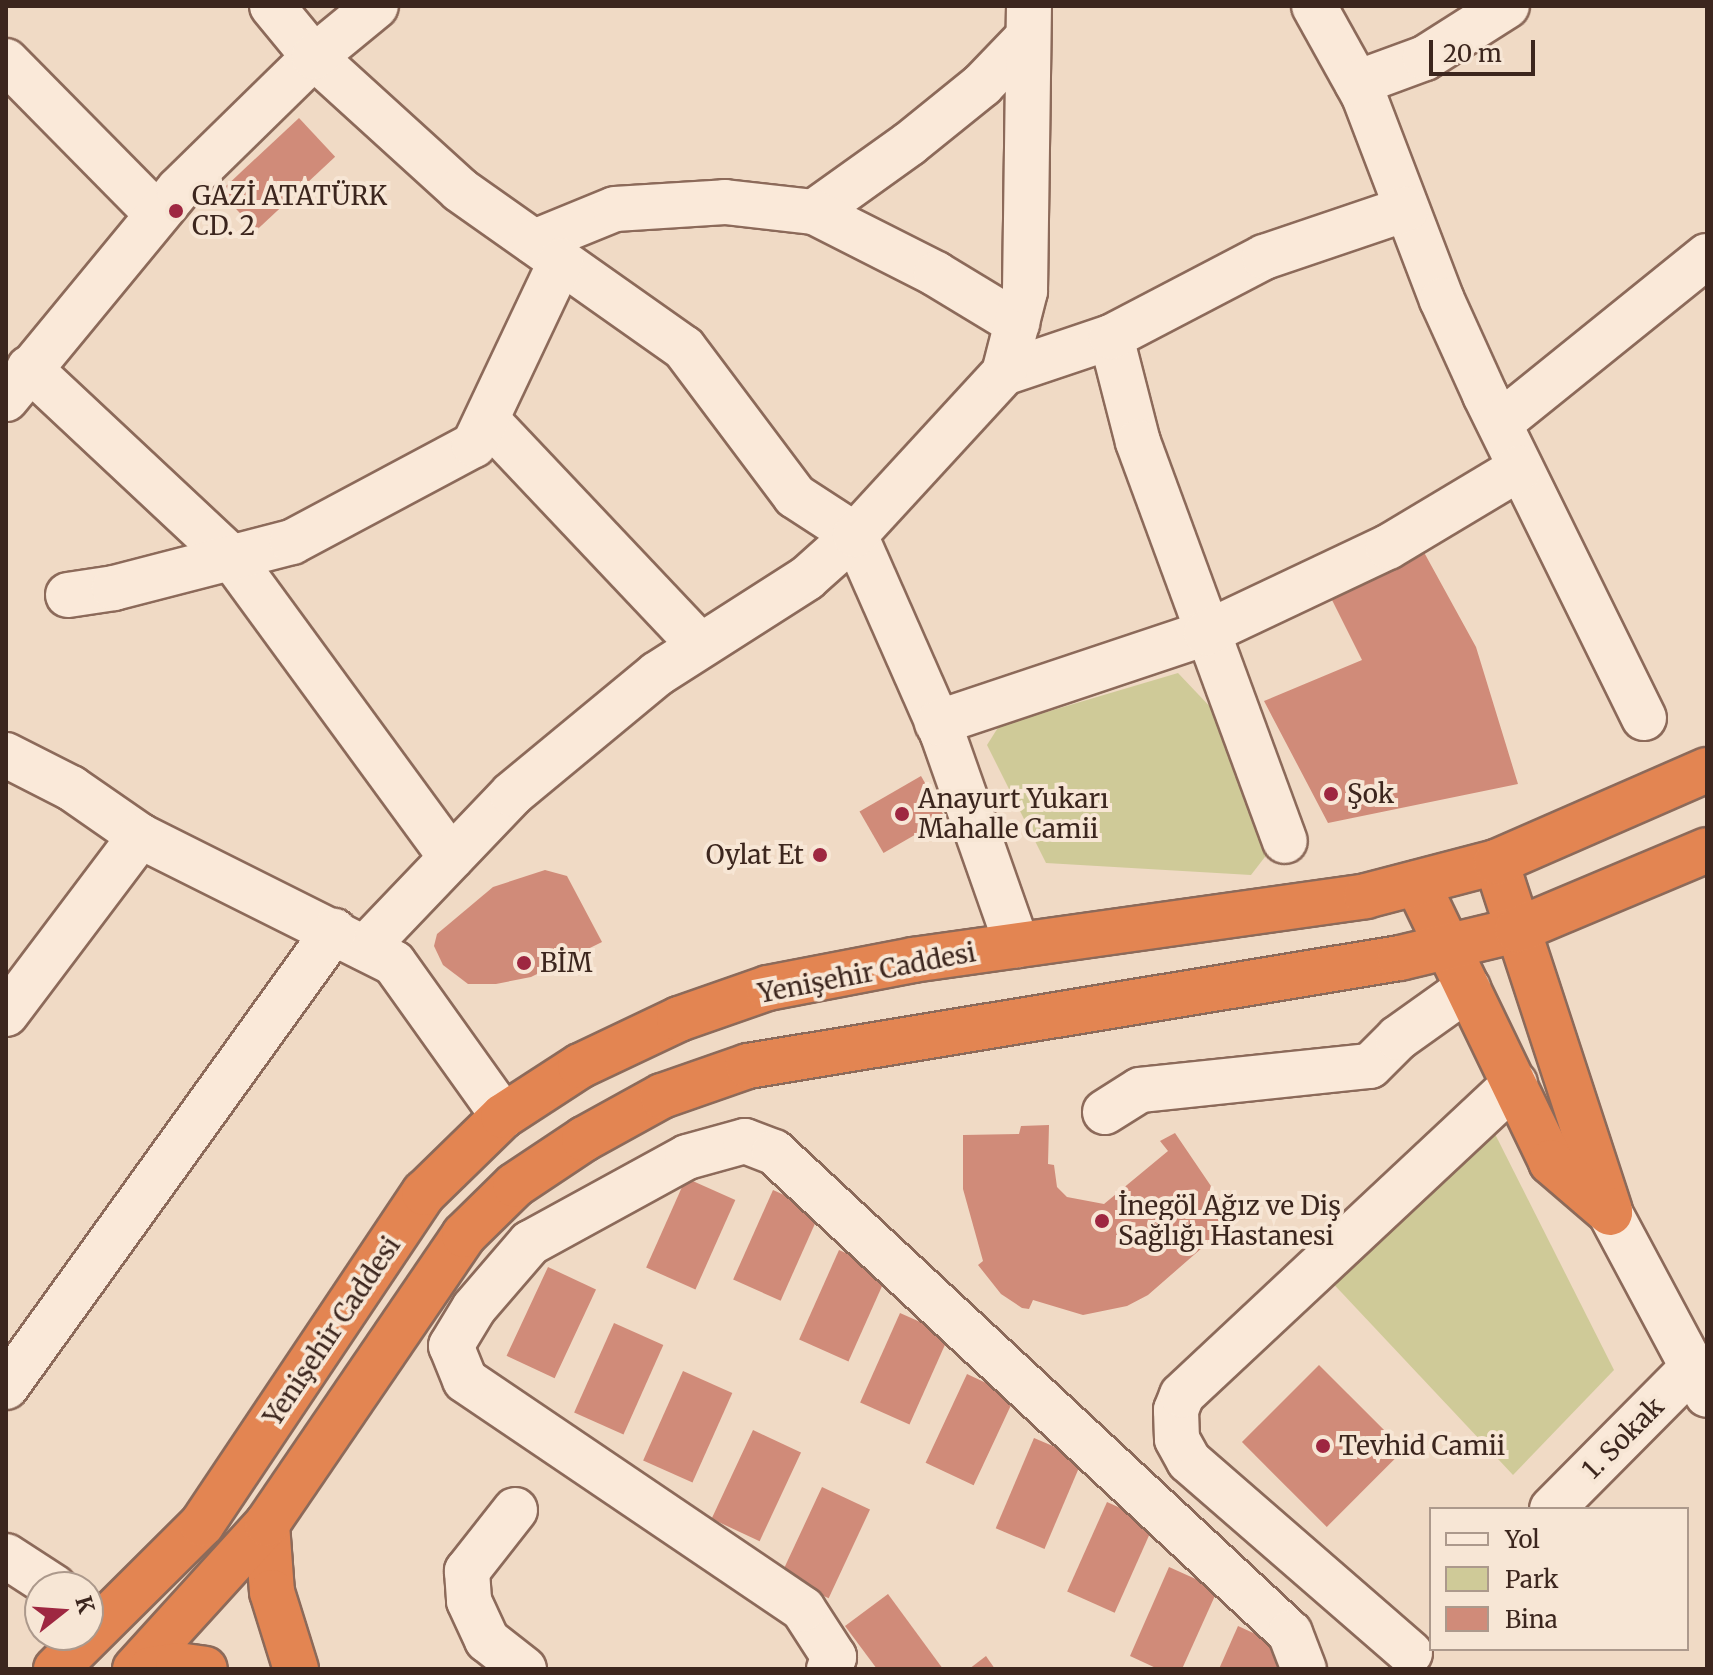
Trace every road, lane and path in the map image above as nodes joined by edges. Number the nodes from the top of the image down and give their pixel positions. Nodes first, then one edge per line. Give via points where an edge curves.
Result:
1 (272, 6) edge
2 (376, 6) edge
3 (1314, 6) edge
4 (1507, 6) edge
5 (1029, 22) edge
6 (314, 57) junction
7 (6, 61) edge
8 (1357, 83) junction
9 (1406, 209) junction
10 (814, 212) junction
11 (157, 214) junction
12 (547, 251) junction
13 (1707, 256) edge
14 (1017, 323) junction
15 (1111, 337) junction
16 (1004, 373) junction
17 (17, 384) edge
18 (488, 421) junction
19 (1500, 423) junction
20 (1520, 468) junction
21 (855, 535) junction
22 (232, 558) junction
23 (68, 595) dead end
24 (1206, 633) junction
25 (699, 644) junction
26 (1644, 718) dead end
27 (937, 723) junction
28 (7, 757) edge
29 (1707, 770) edge
30 (140, 836) junction
31 (1285, 841) dead end
32 (1707, 850) edge
33 (451, 857) junction
34 (1496, 862) junction
35 (1417, 883) junction
36 (1517, 930) junction
37 (350, 939) junction
38 (1017, 945) junction
39 (1448, 946) junction
40 (1468, 988) junction
41 (6, 1014) edge
42 (1515, 1083) junction
43 (1105, 1112) dead end
44 (503, 1116) junction
45 (1610, 1213) junction
46 (1700, 1381) edge
47 (6, 1387) edge
48 (1554, 1507) edge
49 (515, 1510) dead end
50 (267, 1524) junction
51 (6, 1556) edge
52 (29, 1571) edge
53 (104, 1610) edge
54 (70, 1651) edge
55 (1412, 1651) edge
56 (56, 1669) edge
57 (135, 1669) edge
58 (151, 1669) edge
59 (205, 1669) edge
60 (296, 1669) edge
61 (524, 1669) edge
62 (829, 1669) edge
63 (1304, 1669) edge

1 - 6 street
2 - 6 street
3 - 8 street
4 - 8 street via 1425,58
5 - 10 street via 982,85
5 - 14 street via 1025,291
6 - 11 street
6 - 12 street via 460,190
7 - 11 street
8 - 9 street
9 - 15 street via 1264,257
9 - 19 street
10 - 12 street via 725,202 615,209
10 - 14 street via 936,274
11 - 17 street
12 - 18 street
12 - 21 street via 684,348 795,496
13 - 19 street
14 - 16 street
15 - 16 street
15 - 24 street via 1138,442
16 - 21 street
17 - 22 street
18 - 22 street via 474,445 292,542
18 - 25 street
19 - 20 street
20 - 24 street via 1388,547
20 - 26 street
21 - 25 street via 807,578
21 - 27 street
22 - 23 street
22 - 33 street
24 - 27 street
24 - 31 street
25 - 33 street via 512,794
27 - 38 street
28 - 30 street via 71,788
29 - 34 highway, Yenişehir Caddesi
30 - 37 street
30 - 41 street
32 - 36 highway, Yenişehir Caddesi
33 - 37 street
34 - 35 highway, Yenişehir Caddesi
34 - 36 highway
35 - 38 highway, Yenişehir Caddesi via 1366,896
35 - 39 highway
36 - 39 highway, Yenişehir Caddesi
36 - 45 highway
37 - 44 street via 394,963
37 - 47 street
38 - 44 highway, Yenişehir Caddesi via 768,988 679,1019 580,1066
39 - 40 highway
39 - 50 highway, Yenişehir Caddesi via 1198,994 748,1066 662,1096 515,1185 464,1235
40 - 42 highway
40 - 43 street via 1398,1038 1370,1066 1140,1090
42 - 45 highway via 1551,1162
42 - 55 street via 1182,1395 1176,1410 1177,1439 1189,1461
44 - 53 highway, Yenişehir Caddesi via 424,1193 202,1524
45 - 46 street
46 - 48 street, 1. Sokak
49 - 61 street via 467,1571 469,1601 487,1640
50 - 57 highway, Yenişehir Caddesi
50 - 60 highway via 272,1592
51 - 52 street
54 - 56 highway, Yenişehir Caddesi
58 - 59 highway
62 - 63 street via 834,1657 803,1609 465,1380 451,1346 474,1308 530,1243 687,1157 745,1141 774,1152 1290,1633

